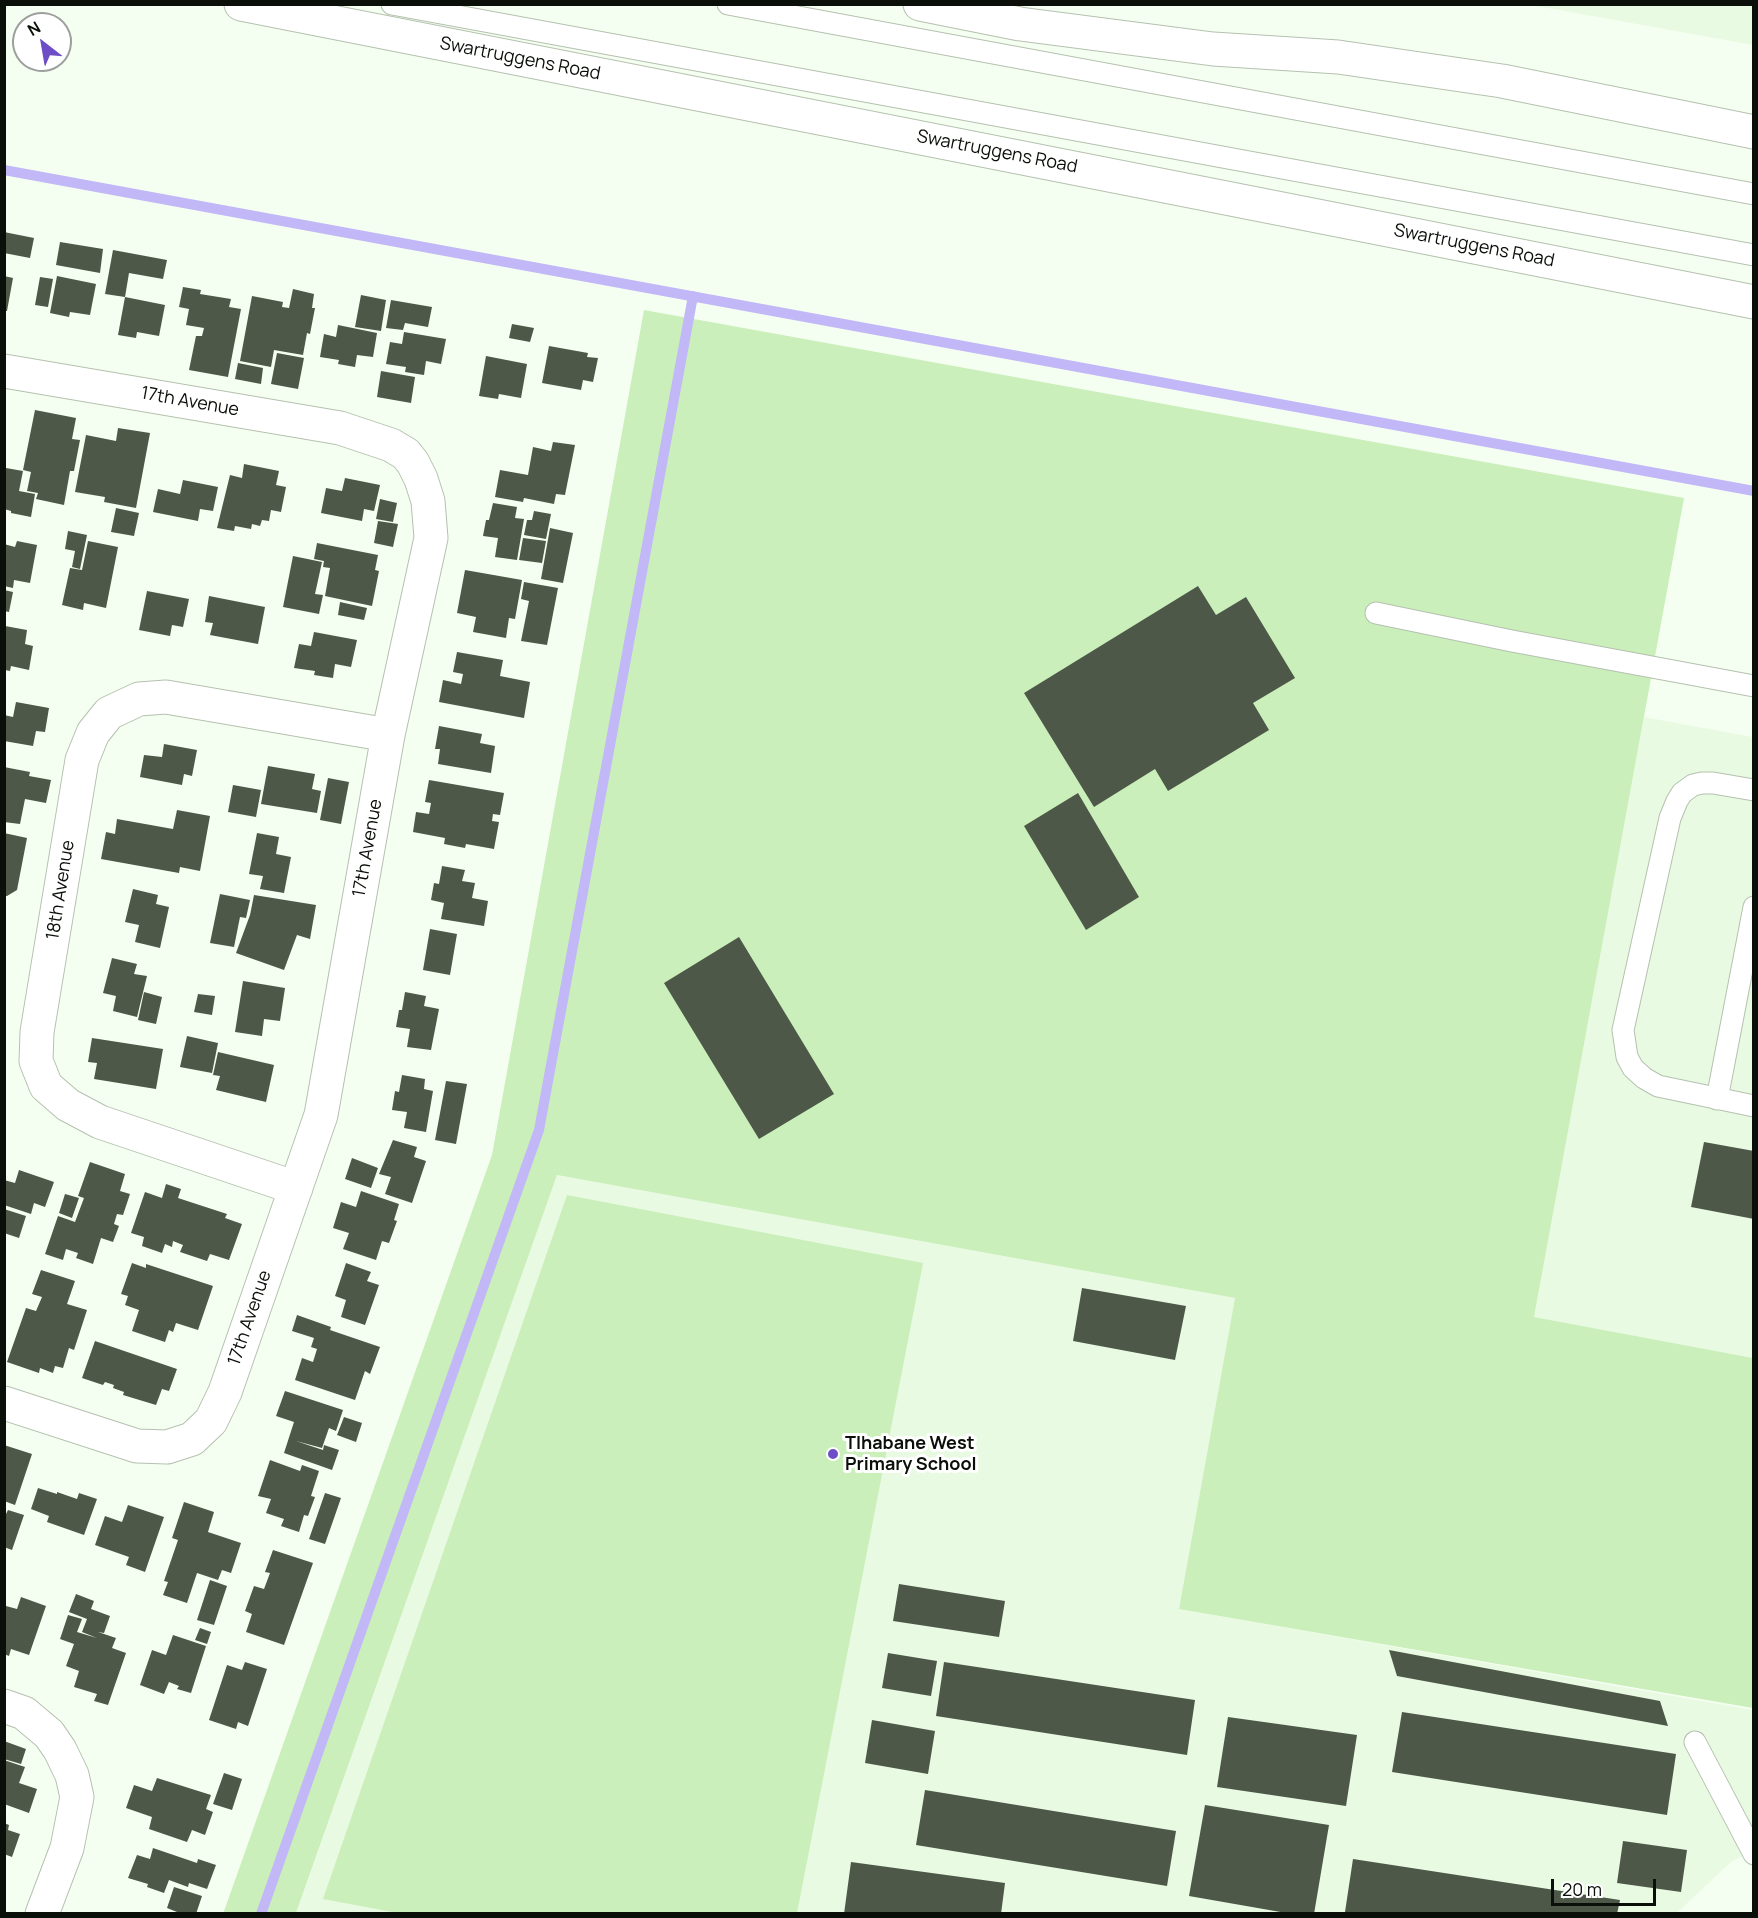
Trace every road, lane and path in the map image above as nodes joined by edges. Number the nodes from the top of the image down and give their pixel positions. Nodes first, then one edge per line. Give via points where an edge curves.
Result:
1 (241, 4) edge
2 (392, 4) edge
3 (728, 4) edge
4 (920, 4) edge
5 (1754, 132) edge
6 (1754, 194) edge
7 (1754, 255) edge
8 (1754, 302) edge
9 (4, 371) edge
10 (1376, 613) dead end
11 (1754, 686) edge
12 (388, 735) junction
13 (1754, 790) edge
14 (1754, 907) edge
15 (1749, 952) edge
16 (1718, 1099) junction
17 (1754, 1106) edge
18 (296, 1188) junction
19 (4, 1403) edge
20 (4, 1706) edge
21 (1695, 1742) dead end
22 (1754, 1854) edge
23 (42, 1914) edge

1 - 8 street, Swartruggens Road
2 - 7 lane
3 - 6 lane
4 - 5 street via 1020,24 1213,49 1338,57 1502,81
9 - 12 street, 17th Avenue via 340,428 406,454 422,479 431,538
10 - 11 lane
12 - 18 street, 17th Avenue via 321,1115
12 - 18 street, 18th Avenue via 166,697 138,699 108,713 93,733 82,760 37,1032 36,1061 46,1086 68,1105 100,1122
13 - 16 lane via 1702,783 1693,785 1677,801 1623,1030 1627,1057 1644,1078 1658,1086
14 - 15 lane
15 - 16 lane
16 - 17 lane
18 - 19 street, 17th Avenue via 225,1392 211,1421 192,1438 167,1447 137,1446
20 - 23 street via 24,1713 49,1734 72,1774 77,1797 67,1848
21 - 22 lane

